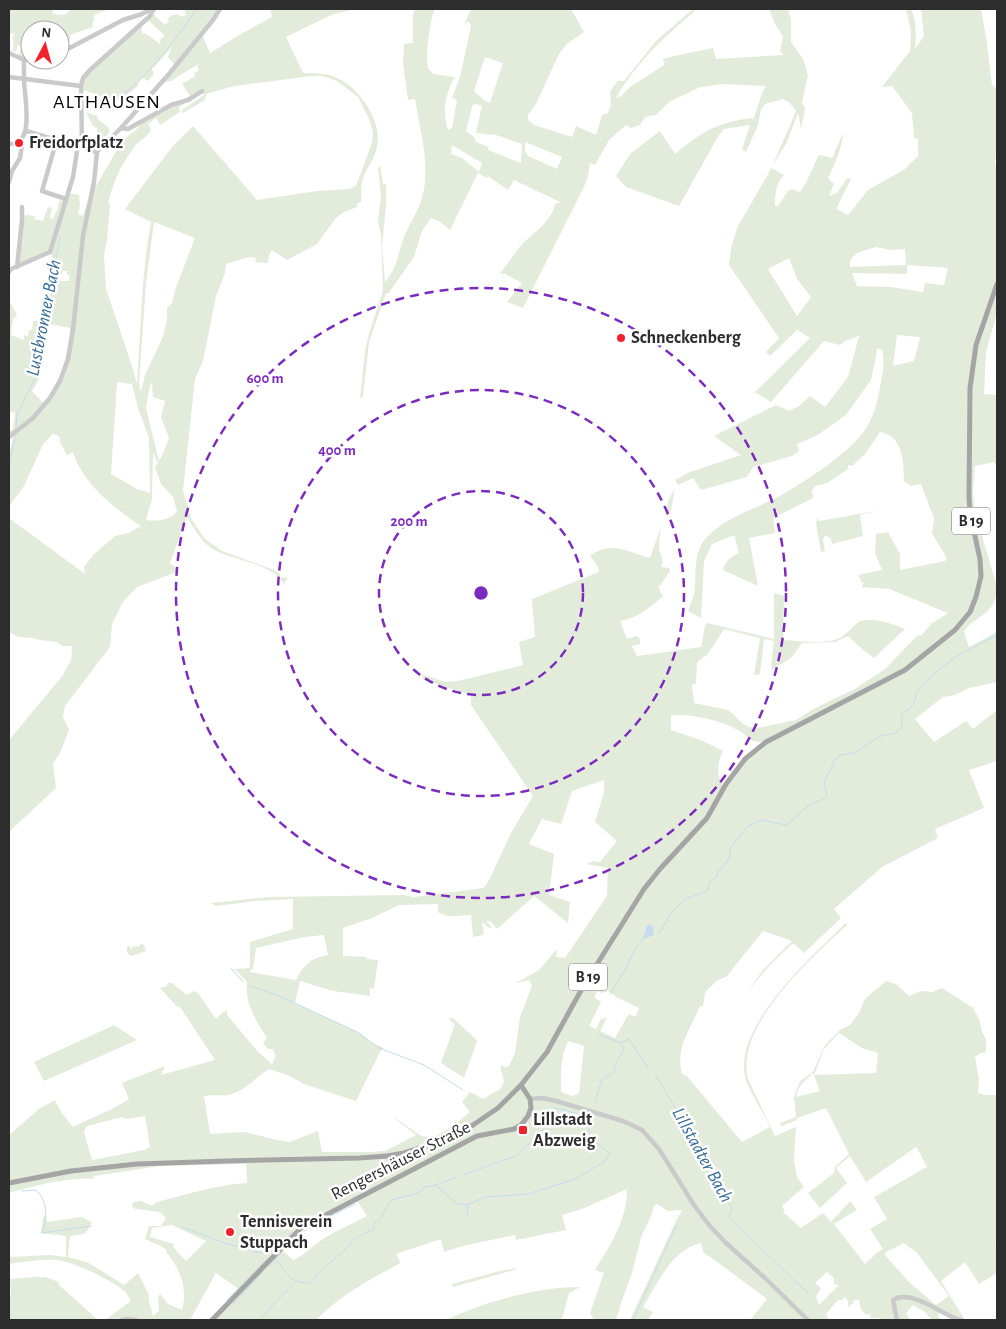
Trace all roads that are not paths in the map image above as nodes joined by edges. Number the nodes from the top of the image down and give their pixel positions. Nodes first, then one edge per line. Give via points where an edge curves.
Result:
1 (153, 9) edge
2 (220, 9) edge
3 (70, 48) edge
4 (25, 70) edge
5 (9, 77) edge
6 (24, 79) junction
7 (81, 86) junction
8 (202, 91) dead end
9 (121, 128) junction
10 (26, 131) junction
11 (57, 139) junction
12 (19, 143) junction
13 (9, 144) edge
14 (80, 146) junction
15 (97, 152) junction
16 (12, 171) junction
17 (9, 176) edge
18 (9, 182) edge
19 (66, 200) junction
20 (22, 207) dead end
21 (17, 266) junction
22 (9, 272) edge
23 (997, 284) edge
24 (9, 436) edge
25 (522, 1085) junction
26 (529, 1097) junction
27 (507, 1098) junction
28 (9, 1183) edge
29 (122, 1320) edge
30 (136, 1320) edge
31 (212, 1320) edge
32 (808, 1320) edge
33 (897, 1320) edge
34 (960, 1320) edge

1 - 3 street via 123,20
1 - 7 street via 147,19 87,72
2 - 9 street
4 - 6 street
5 - 6 street
6 - 7 street
6 - 10 street
7 - 14 street
8 - 9 street via 128,129
9 - 15 street
10 - 11 street
10 - 12 street
11 - 14 street
11 - 19 street via 42,191
12 - 13 street
12 - 16 street via 22,145 20,158
14 - 15 street
14 - 19 street
15 - 24 street via 68,360 50,398 33,418
16 - 17 street
16 - 18 street
19 - 21 street via 50,252
20 - 21 street
21 - 22 street
23 - 25 main road, B 19 via 976,345 970,388 968,496 981,576 970,612 954,630 906,670 766,742 745,759 706,818 644,889 547,1052
25 - 26 main road
25 - 27 main road
26 - 27 main road via 517,1094
26 - 31 main road, Rengershäuser Straße via 531,1108 528,1116 517,1127 477,1136 301,1228
26 - 32 street via 556,1100 642,1130 659,1149 709,1225
27 - 28 main road via 498,1108 458,1134 404,1153 359,1158 137,1164 71,1171
29 - 30 street
33 - 34 street via 893,1300 905,1296

